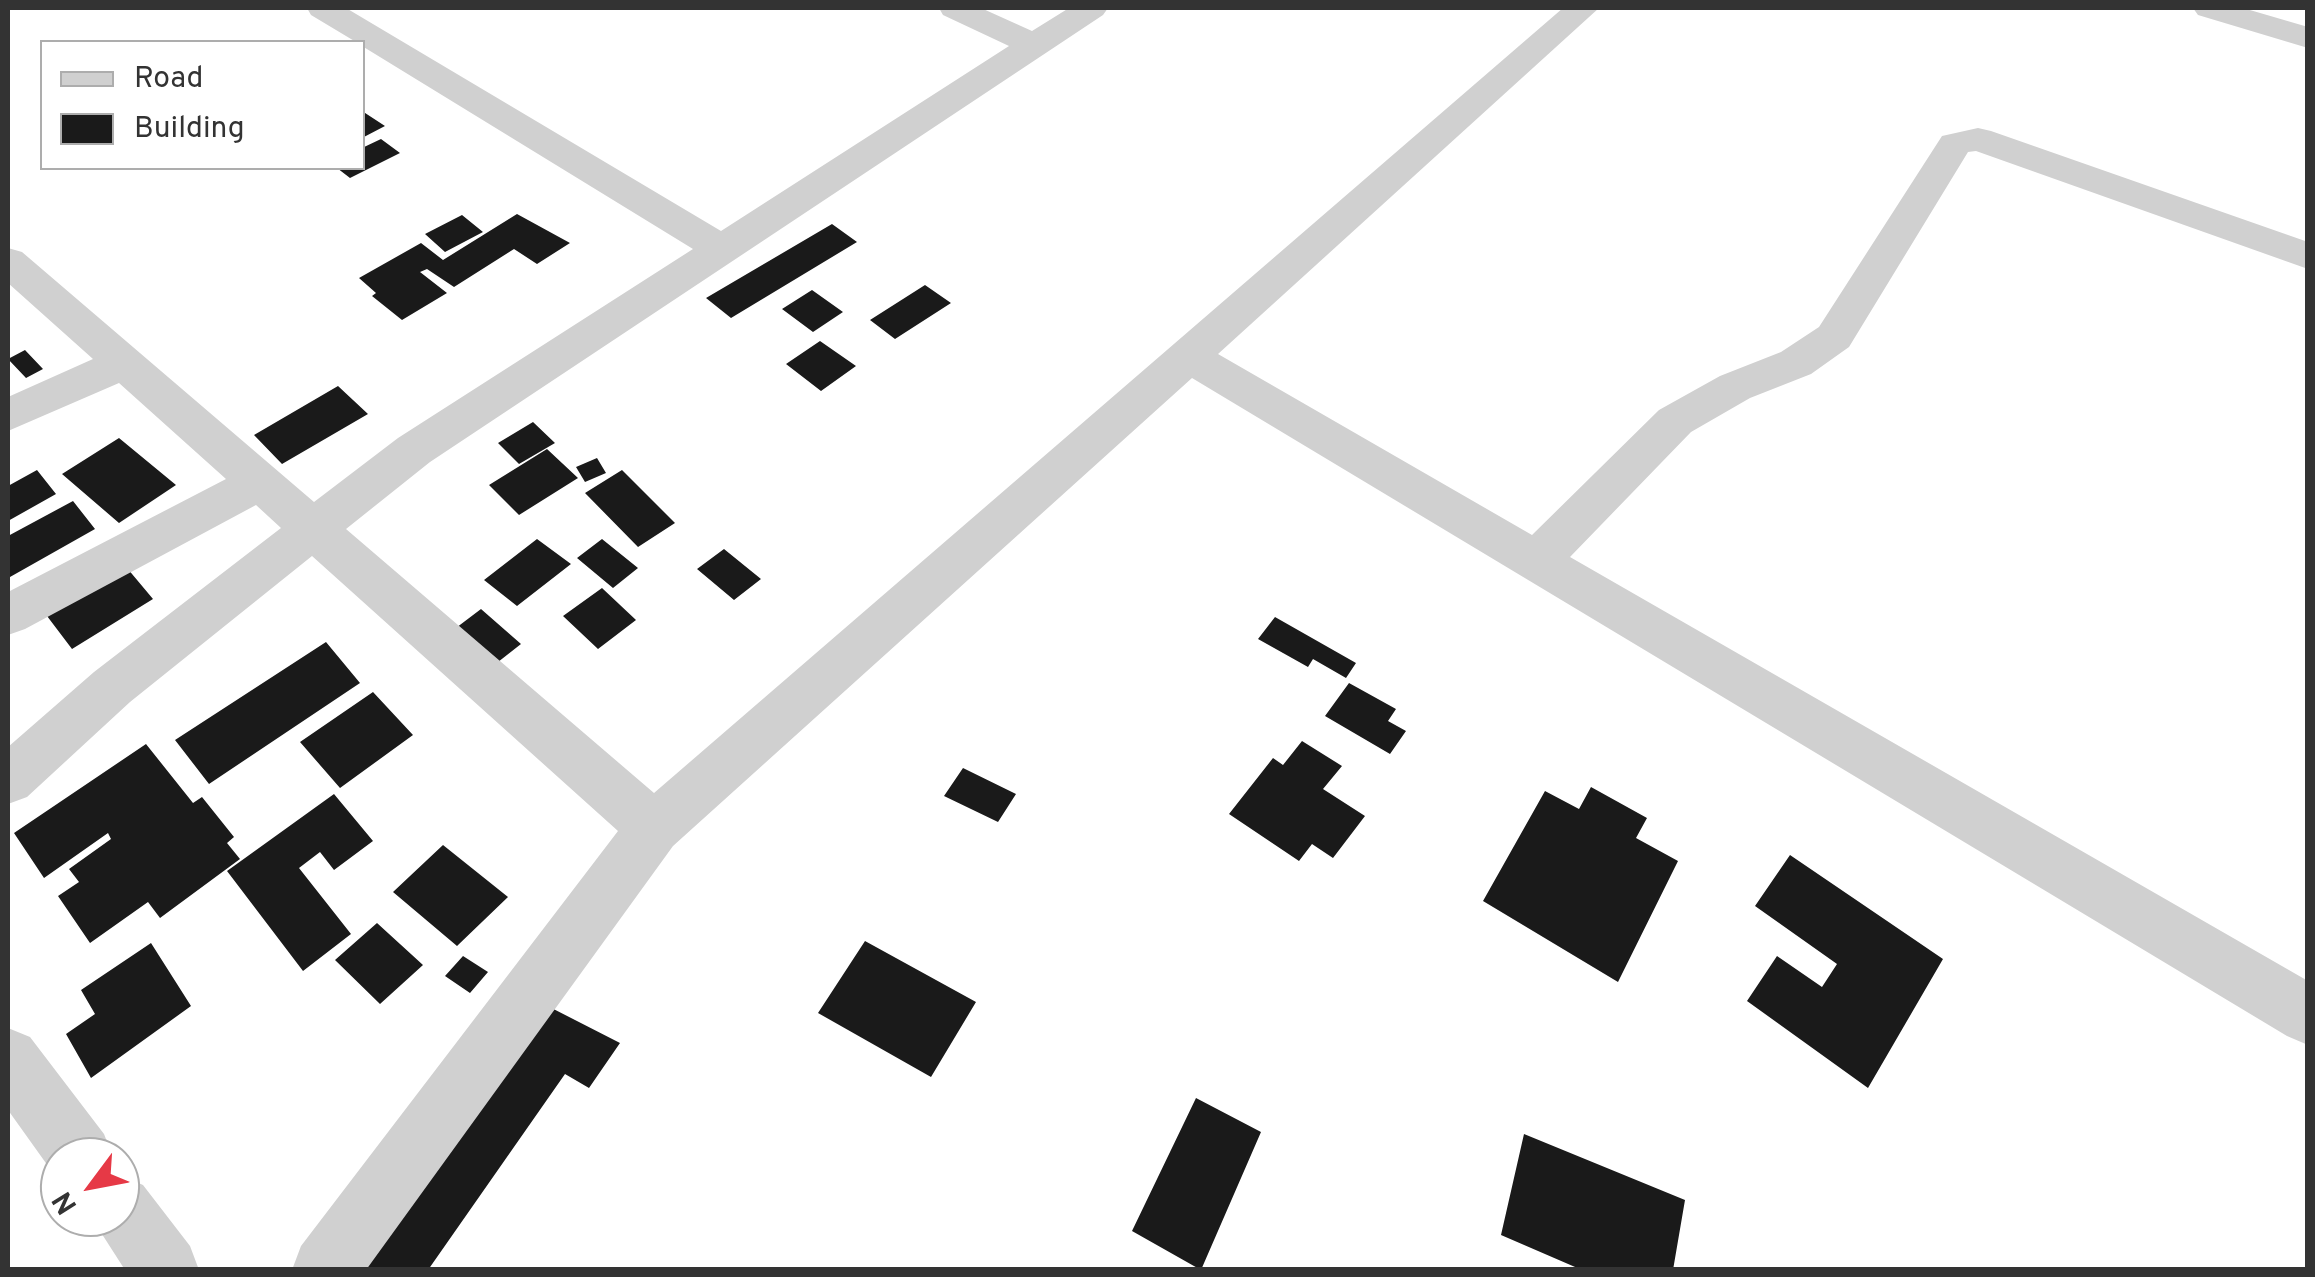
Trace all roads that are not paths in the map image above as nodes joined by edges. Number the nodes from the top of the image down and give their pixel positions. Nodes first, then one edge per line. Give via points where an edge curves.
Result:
1 (323, 8) edge
2 (955, 8) edge
3 (1092, 8) edge
4 (1582, 8) edge
5 (2210, 8) edge
6 (2308, 38) edge
7 (1033, 45) junction
8 (720, 248) junction
9 (2308, 256) edge
10 (12, 271) edge
11 (1188, 356) junction
12 (123, 363) junction
13 (8, 415) edge
14 (258, 483) junction
15 (312, 529) junction
16 (1536, 561) junction
17 (8, 615) edge
18 (8, 780) edge
19 (654, 828) junction
20 (2308, 1016) edge
21 (8, 1060) edge
22 (66, 1137) edge
23 (140, 1235) edge
24 (166, 1270) edge
25 (325, 1270) edge

1 - 8 street
2 - 7 street
3 - 7 street
4 - 11 street
5 - 6 street
7 - 8 street
8 - 15 street via 414,450
9 - 16 street via 1978,139 1955,144 1834,337 1796,363 1675,421
10 - 12 street
11 - 16 street
11 - 19 street
12 - 13 street
12 - 14 street
14 - 15 street
14 - 17 street
15 - 18 street via 112,687
15 - 19 street
16 - 20 street
19 - 25 street
21 - 22 street
23 - 24 street

